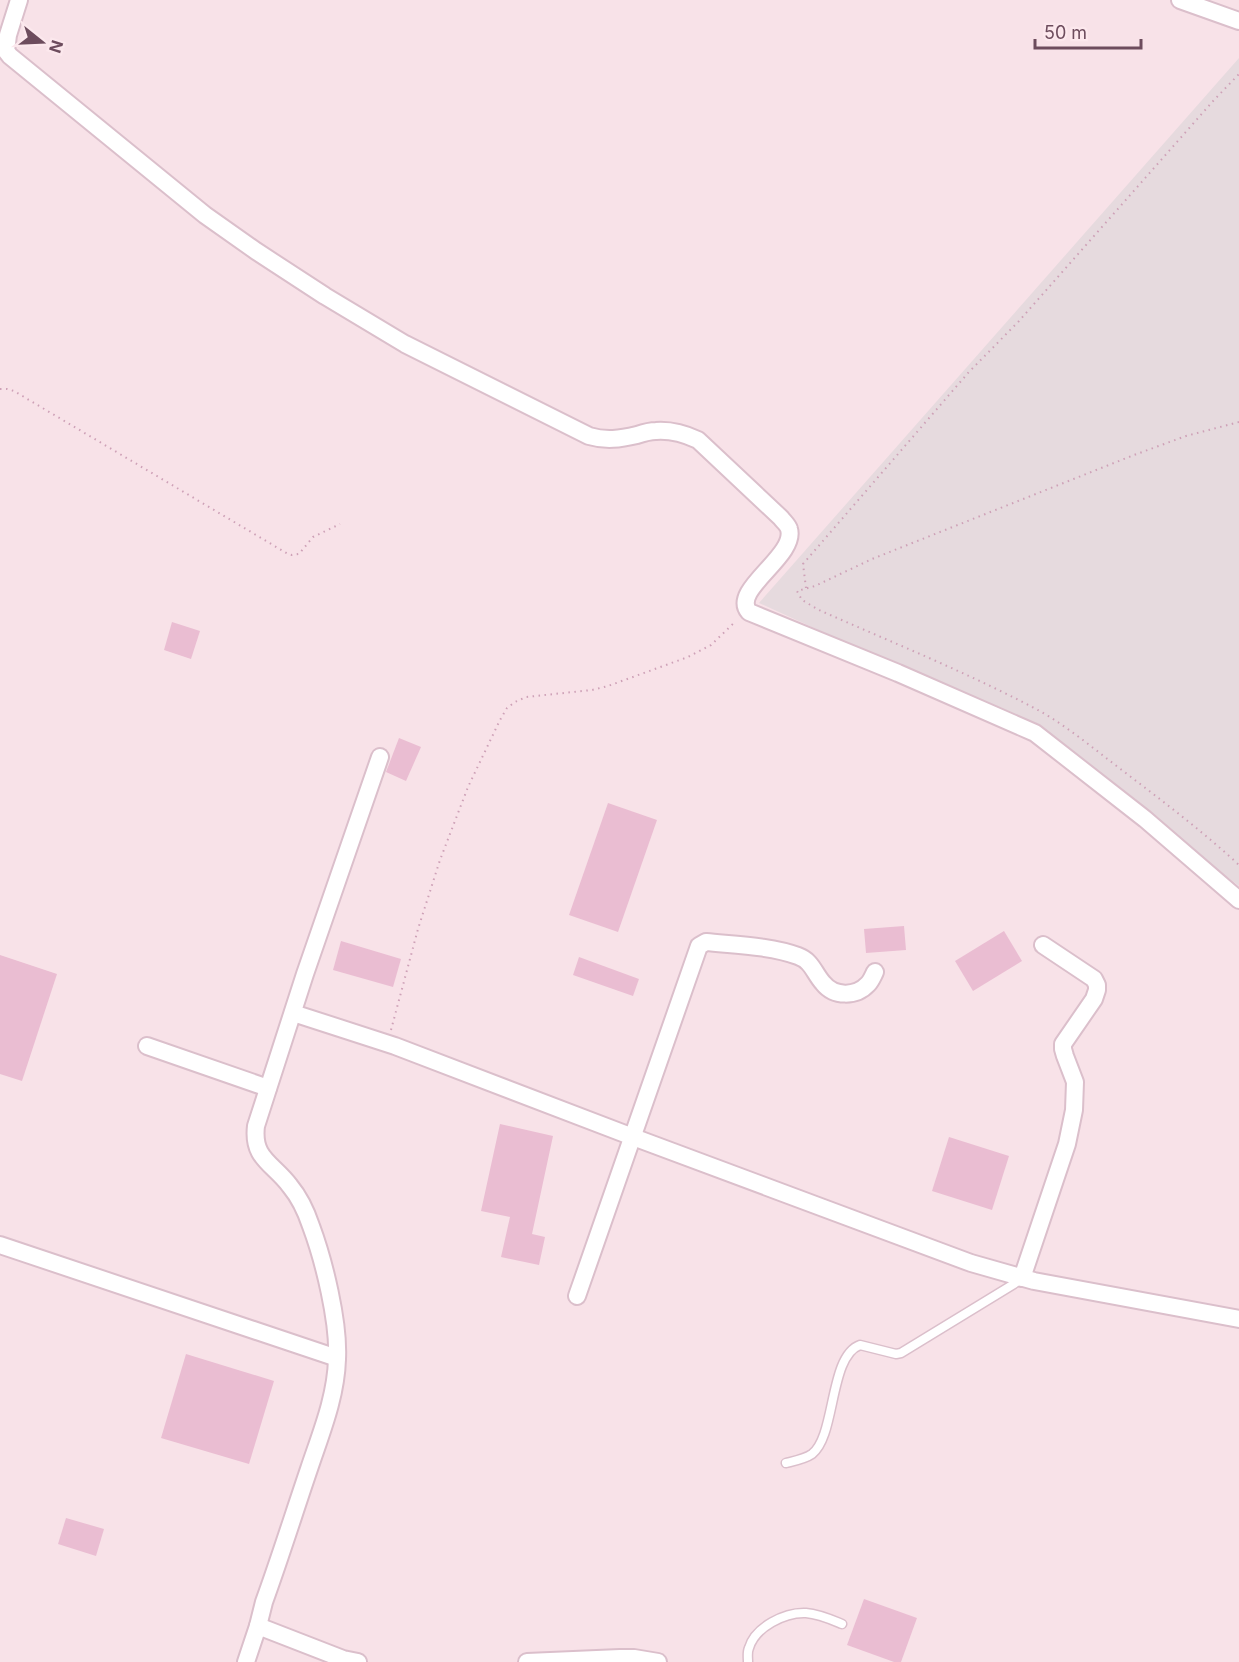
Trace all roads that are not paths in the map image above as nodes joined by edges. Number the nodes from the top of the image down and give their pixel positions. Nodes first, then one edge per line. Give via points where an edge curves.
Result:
1 (19, 0) edge
2 (1180, 0) edge
3 (1239, 21) edge
4 (3, 51) edge
5 (380, 757) dead end
6 (1239, 900) edge
7 (1043, 945) dead end
8 (875, 972) dead end
9 (293, 1013) junction
10 (147, 1046) dead end
11 (268, 1088) junction
12 (633, 1137) junction
13 (0, 1245) edge
14 (1022, 1278) junction
15 (577, 1296) dead end
16 (1239, 1319) edge
17 (337, 1358) junction
18 (786, 1463) dead end
19 (842, 1624) dead end
20 (258, 1626) junction
21 (246, 1662) edge
22 (358, 1662) edge
23 (527, 1662) edge
24 (658, 1662) edge
25 (747, 1662) edge

1 - 4 street
2 - 3 street
4 - 6 street via 204,215 405,344 589,436 612,439 654,430 698,440 789,529 784,550 751,590 747,610 1035,733 1145,819
5 - 9 street
7 - 14 street via 1094,979 1097,990 1063,1044 1075,1082 1074,1110 1067,1144
8 - 12 street via 861,990 840,994 823,984 810,964 796,955 702,944
9 - 11 street
9 - 12 street via 387,1044
10 - 11 street
11 - 17 street via 256,1126 256,1144 305,1209 327,1282
12 - 14 street via 971,1263
12 - 15 street
13 - 17 street
14 - 16 street
14 - 18 lane via 901,1353 860,1345 853,1349 840,1371 820,1444 810,1455
17 - 20 street via 325,1419
19 - 25 lane via 807,1613 772,1622 757,1634 749,1647
20 - 21 street
20 - 22 street
23 - 24 street via 620,1658

